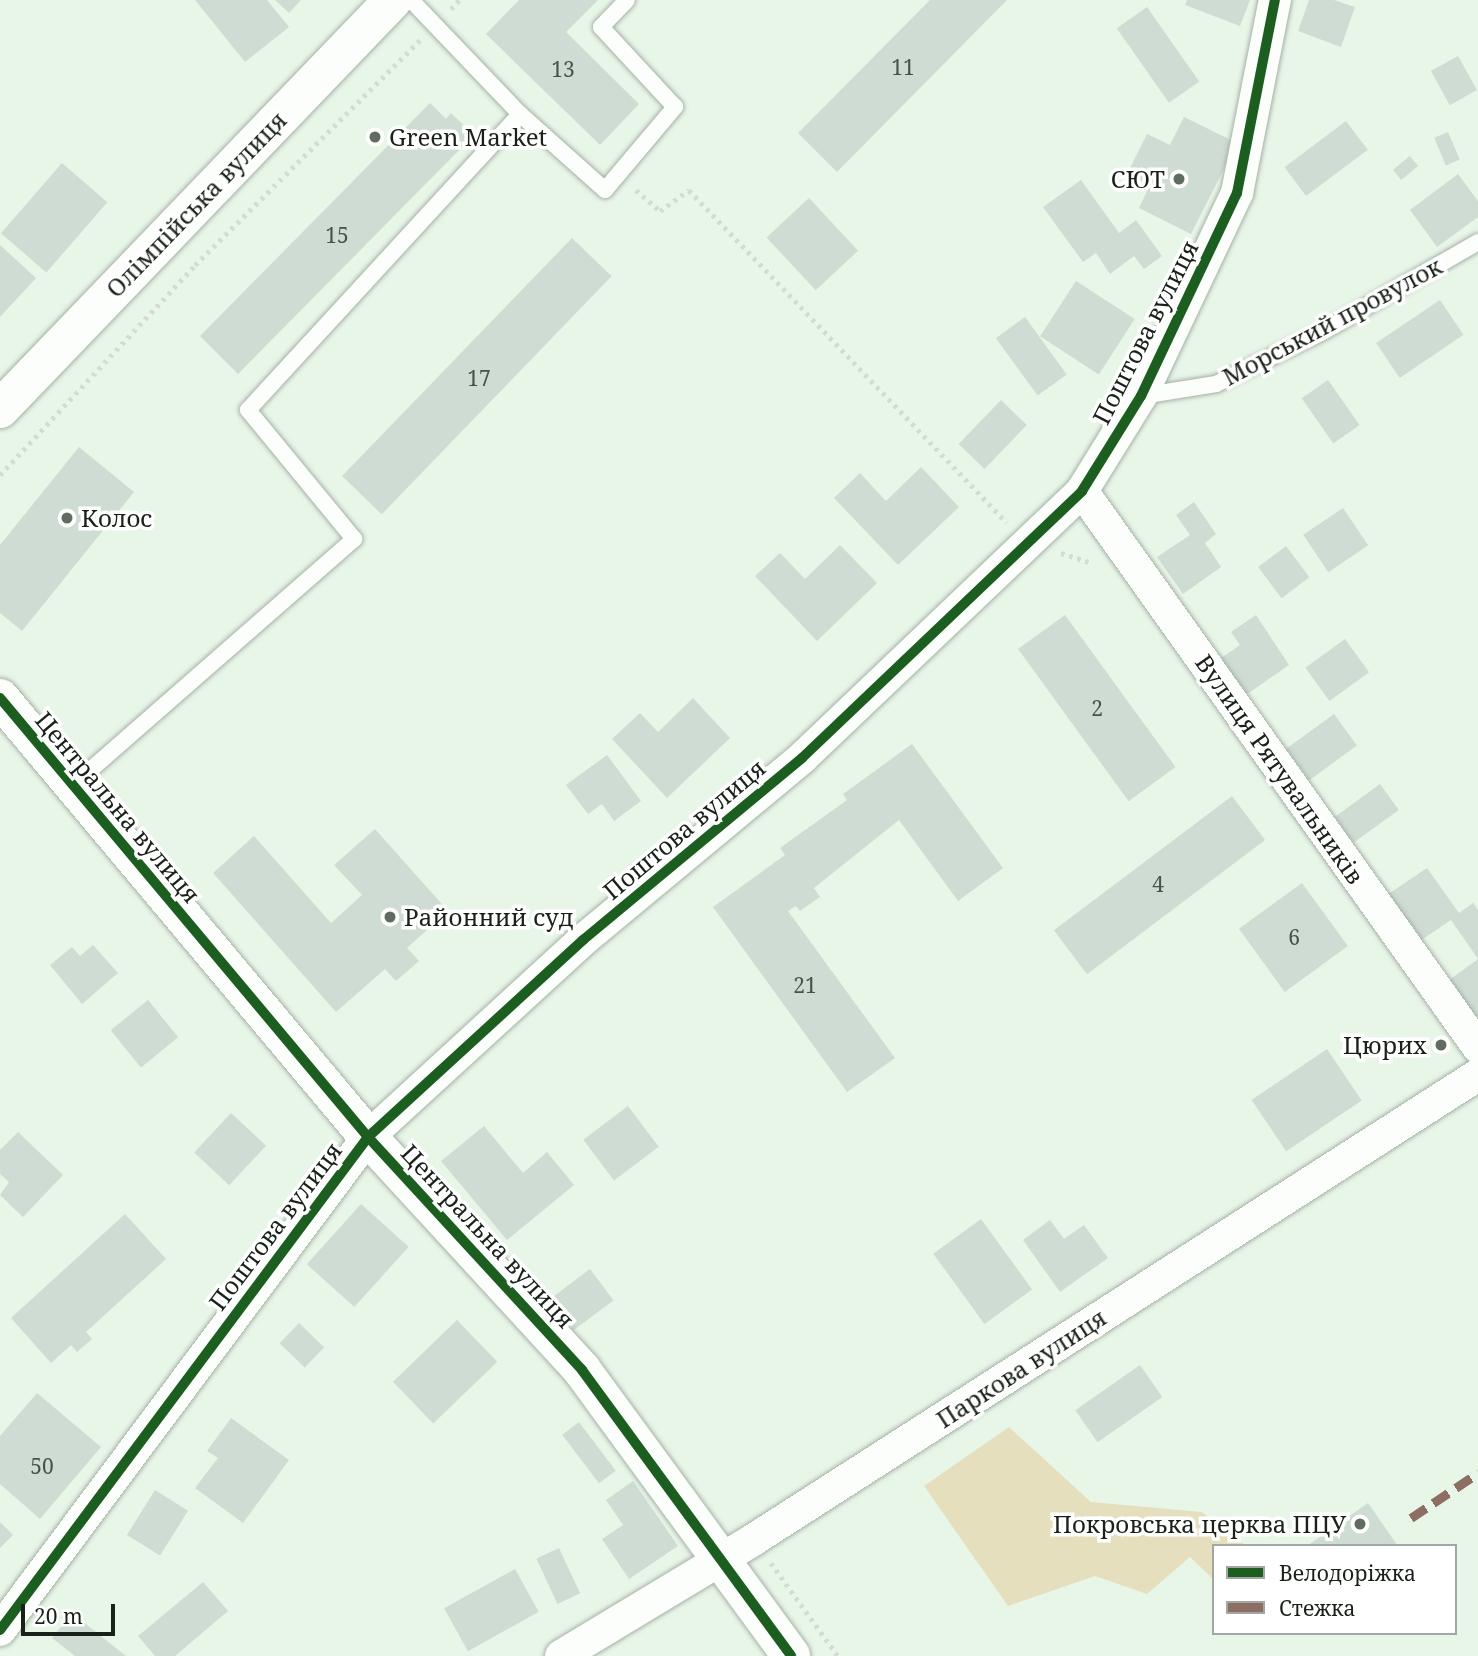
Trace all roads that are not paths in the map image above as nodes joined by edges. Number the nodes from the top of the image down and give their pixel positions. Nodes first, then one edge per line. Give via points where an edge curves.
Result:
1 (393, 0) edge
2 (411, 0) edge
3 (627, 0) edge
4 (1275, 0) edge
5 (520, 114) junction
6 (1478, 242) edge
7 (1141, 396) junction
8 (0, 409) edge
9 (1082, 491) junction
10 (0, 698) edge
11 (72, 786) junction
12 (1478, 1047) edge
13 (1478, 1075) edge
14 (368, 1137) junction
15 (720, 1556) junction
16 (0, 1630) edge
17 (561, 1656) edge
18 (791, 1656) edge

1 - 8 street, Олімпійська вулиця
2 - 5 lane
3 - 5 lane via 601,27 675,107 605,190
4 - 7 street, Поштова вулиця via 1237,193
5 - 11 lane via 248,410 354,538
6 - 7 lane, Морський провулок via 1324,331 1216,384
7 - 9 street, Поштова вулиця
9 - 12 street, Вулиця Рятувальників
9 - 14 street, Поштова вулиця via 802,758 583,940
10 - 11 street, Центральна вулиця
11 - 14 street, Центральна вулиця
13 - 15 street, Паркова вулиця via 754,1539
14 - 15 street, Центральна вулиця via 582,1370
14 - 16 street, Поштова вулиця
15 - 17 street, Паркова вулиця
15 - 18 street, Центральна вулиця

